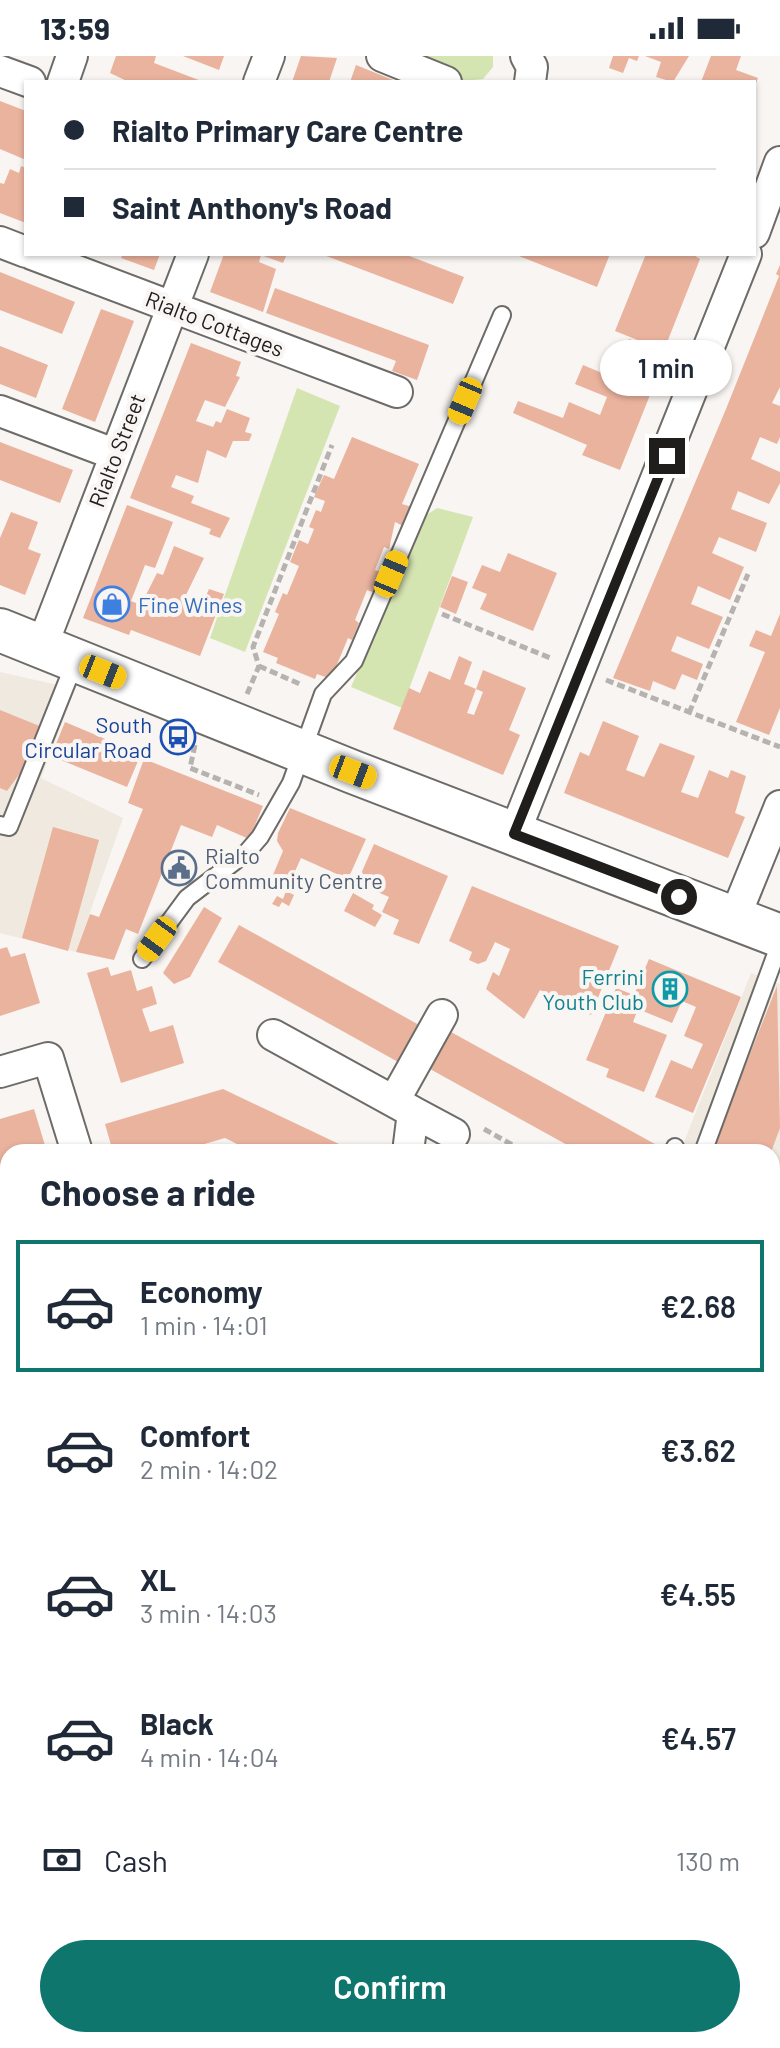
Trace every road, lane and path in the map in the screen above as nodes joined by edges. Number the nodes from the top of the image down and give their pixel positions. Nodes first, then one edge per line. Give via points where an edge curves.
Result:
1 (72, 56) edge
2 (269, 56) edge
3 (382, 56) edge
4 (526, 56) edge
5 (0, 71) edge
6 (25, 80) edge
7 (64, 80) edge
8 (260, 80) edge
9 (441, 80) edge
10 (530, 80) edge
11 (780, 162) edge
12 (756, 228) edge
13 (0, 242) edge
14 (24, 251) edge
15 (37, 256) edge
16 (192, 256) edge
17 (745, 256) edge
18 (173, 308) junction
19 (502, 315) dead end
20 (397, 392) dead end
21 (0, 411) edge
22 (332, 445) dead end
23 (114, 454) junction
24 (748, 574) dead end
25 (442, 614) dead end
26 (0, 630) edge
27 (59, 653) junction
28 (550, 657) dead end
29 (259, 666) junction
30 (610, 682) dead end
31 (323, 694) junction
32 (689, 713) junction
33 (234, 724) junction
34 (196, 740) dead end
35 (780, 747) edge
36 (304, 752) junction
37 (277, 802) junction
38 (780, 806) edge
39 (0, 825) edge
40 (514, 834) junction
41 (734, 919) junction
42 (780, 936) edge
43 (780, 943) edge
44 (142, 959) dead end
45 (442, 1015) dead end
46 (273, 1035) dead end
47 (0, 1072) edge
48 (404, 1106) junction
49 (454, 1134) dead end
50 (75, 1144) edge
51 (407, 1144) edge
52 (706, 1144) edge

1 - 7 street
2 - 8 street
3 - 9 street
4 - 10 street
5 - 6 street
11 - 12 street
13 - 14 street
15 - 18 street, Rialto Cottages
16 - 18 street, Rialto Street
17 - 40 street
18 - 20 street, Rialto Cottages
18 - 23 street, Rialto Street
19 - 31 lane via 354,661
21 - 23 street
22 - 29 path via 253,647
23 - 27 street, Rialto Street
24 - 32 path
25 - 28 path
26 - 27 main road
27 - 33 main road
27 - 39 lane via 9,827
29 - 31 path
29 - 33 path
30 - 32 path
31 - 36 lane
32 - 35 path
33 - 36 main road
34 - 37 path via 190,768
36 - 37 lane
36 - 40 main road
37 - 44 lane via 260,837 187,898
38 - 41 street
40 - 41 main road
41 - 42 main road
43 - 52 lane
45 - 48 street
46 - 48 street
47 - 50 street via 48,1058
48 - 49 street
48 - 51 street

